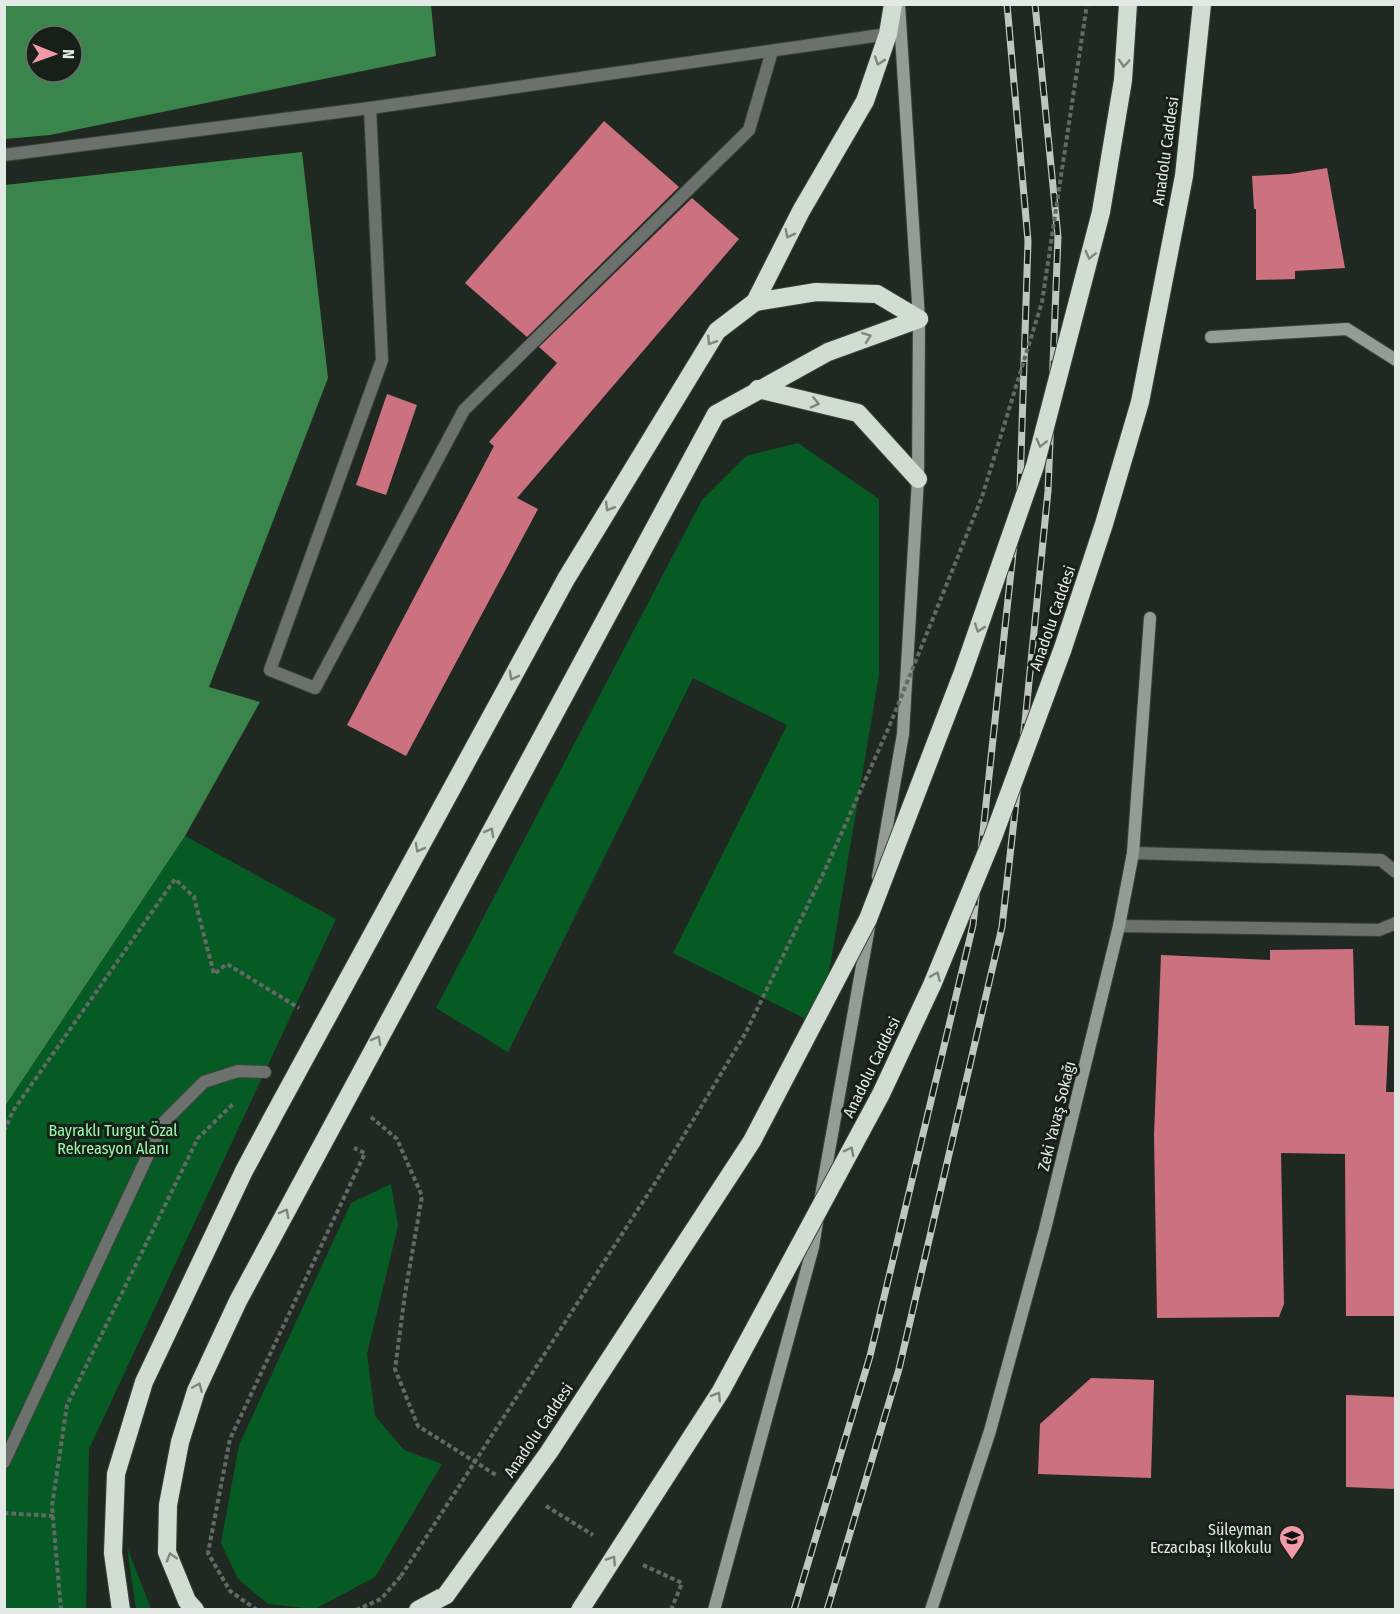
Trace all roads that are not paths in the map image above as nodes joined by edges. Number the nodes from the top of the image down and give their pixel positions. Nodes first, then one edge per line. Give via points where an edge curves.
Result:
1 (893, 4) edge
2 (899, 4) edge
3 (1128, 4) edge
4 (1202, 4) edge
5 (888, 34) junction
6 (772, 51) junction
7 (370, 108) junction
8 (4, 155) edge
9 (754, 302) junction
10 (919, 319) junction
11 (1211, 337) dead end
12 (1395, 360) edge
13 (758, 389) junction
14 (918, 479) junction
15 (1150, 618) dead end
16 (1133, 854) junction
17 (1395, 872) edge
18 (1395, 923) edge
19 (1119, 926) junction
20 (265, 1071) dead end
21 (4, 1462) edge
22 (442, 1602) edge
23 (121, 1610) edge
24 (195, 1610) edge
25 (418, 1610) edge
26 (580, 1610) edge
27 (714, 1610) edge
28 (931, 1610) edge

1 - 5 highway
2 - 10 street, Anadolu Caddesi
3 -> 22 highway, Anadolu Caddesi, bridge via 1123,80 1101,212 1035,466 963,672 868,919 752,1141 549,1452
26 -> 4 highway, Anadolu Caddesi, bridge via 720,1391 881,1094 932,985 993,837 1063,648 1140,402 1184,176
5 - 6 street
5 -> 9 highway via 865,101
6 - 7 street
6 - 7 street via 749,130 464,410 315,688 270,670 382,360
7 - 8 street
9 - 10 highway via 816,292 877,294
9 -> 23 highway via 717,331 566,579 244,1171 144,1382 116,1474 113,1552
13 -> 10 highway via 828,352
10 - 14 street, Anadolu Caddesi
11 - 12 street via 1347,329
13 -> 14 highway via 858,413
24 -> 13 highway via 167,1552 170,1495 180,1442 196,1391 244,1290 716,414
14 - 27 street, Anadolu Caddesi via 903,734 813,1247
15 - 16 street, Zeki Yavaş Sokağı
16 - 17 street via 1381,860
16 - 19 street, Zeki Yavaş Sokağı
18 - 19 street via 1379,930
19 - 28 street, Zeki Yavaş Sokağı via 1045,1229 990,1431
20 - 21 street via 238,1071 204,1082 163,1124
22 - 25 highway

